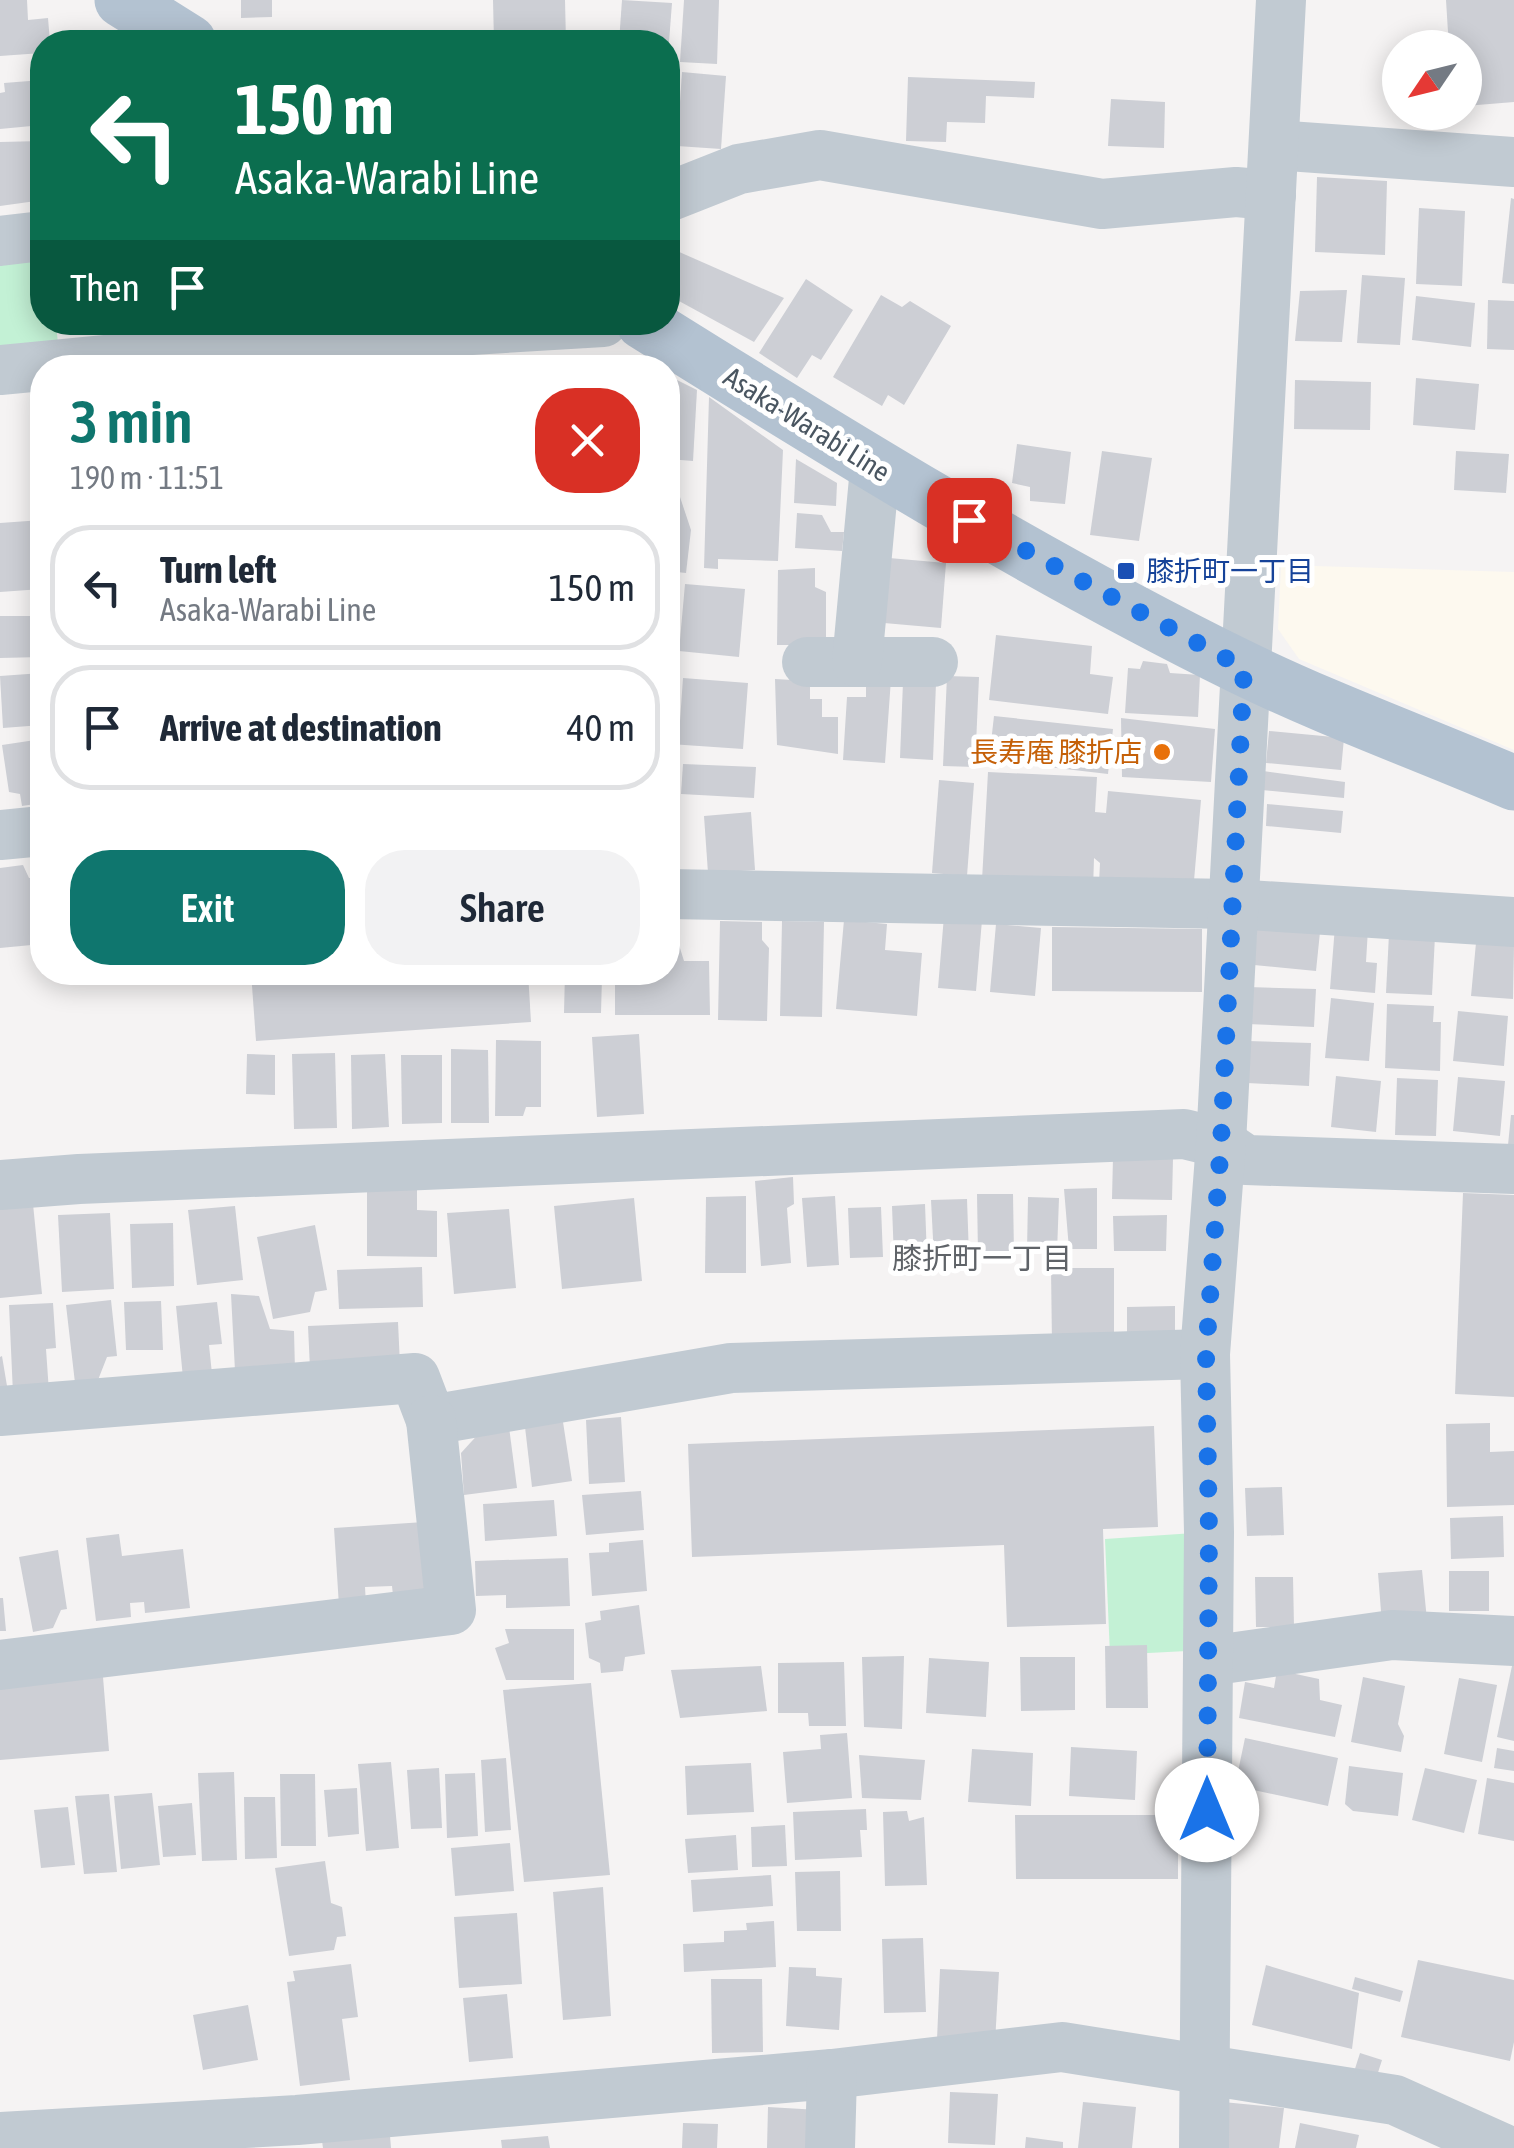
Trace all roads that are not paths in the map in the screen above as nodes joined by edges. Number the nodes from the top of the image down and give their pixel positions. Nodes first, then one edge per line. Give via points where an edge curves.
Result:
1 (122, 0) edge
2 (1281, 0) edge
3 (170, 30) edge
4 (1274, 145) junction
5 (1514, 162) edge
6 (680, 192) edge
7 (1271, 195) junction
8 (30, 237) edge
9 (0, 241) edge
10 (663, 335) edge
11 (588, 338) edge
12 (162, 355) edge
13 (30, 367) edge
14 (0, 370) edge
15 (875, 468) junction
16 (807, 662) dead end
17 (857, 662) junction
18 (933, 662) dead end
19 (1244, 668) junction
20 (1514, 782) edge
21 (30, 832) edge
22 (0, 836) edge
23 (680, 894) edge
24 (1232, 904) junction
25 (1514, 922) edge
26 (1221, 1143) junction
27 (1514, 1169) edge
28 (0, 1186) edge
29 (1206, 1354) junction
30 (0, 1411) edge
31 (431, 1420) junction
32 (1514, 1641) edge
33 (1208, 1661) junction
34 (0, 1664) edge
35 (1204, 2070) junction
36 (832, 2074) junction
37 (298, 2134) edge
38 (0, 2136) edge
39 (55, 2140) edge
40 (830, 2148) edge
41 (1204, 2148) edge
42 (1502, 2148) edge

1 - 3 main road
2 - 4 street
4 - 5 street
4 - 7 street
6 - 7 street via 739,169 820,155 1102,204
7 - 19 street
8 - 9 street
10 - 15 main road, Asaka-Warabi Line
11 - 12 street via 323,340
13 - 14 street
15 - 17 street
15 - 19 main road, Asaka-Warabi Line
16 - 17 street
17 - 18 street
19 - 20 main road, Asaka-Warabi Line
19 - 24 street
21 - 22 street
23 - 24 street
24 - 25 street
24 - 26 street
26 - 27 street via 1246,1160
26 - 28 street via 1184,1134
26 - 29 street
29 - 31 street via 732,1368
29 - 33 street
30 - 31 street via 415,1378
31 - 34 street via 451,1610
32 - 33 street via 1392,1635
33 - 35 street
35 - 36 street via 1062,2047
35 - 41 street
35 - 42 street via 1394,2100
36 - 37 street
36 - 40 street
37 - 39 street
38 - 39 street

